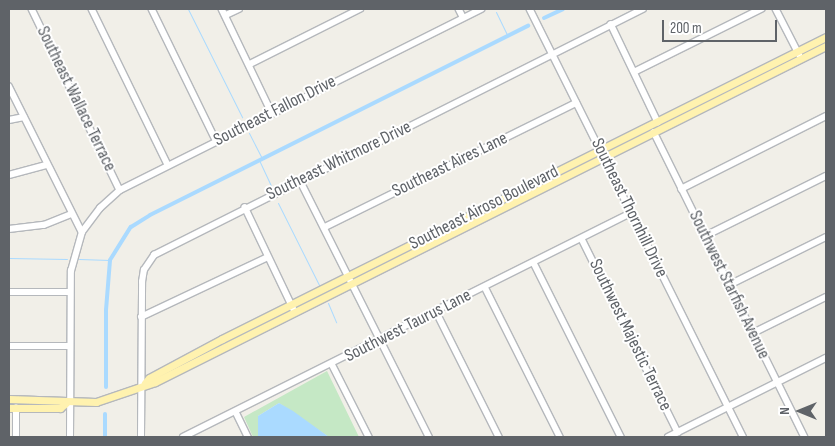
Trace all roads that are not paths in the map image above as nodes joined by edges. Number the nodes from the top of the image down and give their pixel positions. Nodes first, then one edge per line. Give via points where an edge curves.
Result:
1 (32, 9) edge
2 (92, 9) edge
3 (152, 9) edge
4 (222, 9) edge
5 (239, 9) edge
6 (360, 9) edge
7 (459, 9) edge
8 (481, 9) edge
9 (530, 9) edge
10 (643, 9) edge
11 (761, 9) edge
12 (776, 9) edge
13 (226, 16) junction
14 (463, 17) junction
15 (611, 24) junction
16 (826, 37) edge
17 (826, 46) edge
18 (798, 51) junction
19 (553, 54) junction
20 (802, 59) junction
21 (250, 64) junction
22 (636, 71) junction
23 (9, 86) edge
24 (576, 103) junction
25 (272, 113) junction
26 (826, 116) edge
27 (24, 117) junction
28 (9, 120) edge
29 (658, 122) junction
30 (654, 132) junction
31 (216, 140) junction
32 (602, 154) junction
33 (47, 165) junction
34 (168, 165) junction
35 (9, 175) edge
36 (826, 176) edge
37 (300, 180) junction
38 (681, 188) junction
39 (120, 190) junction
40 (244, 207) junction
41 (631, 213) junction
42 (71, 214) junction
43 (324, 227) junction
44 (9, 229) edge
45 (82, 232) junction
46 (705, 236) junction
47 (826, 237) edge
48 (582, 239) junction
49 (268, 256) junction
50 (534, 263) junction
51 (348, 276) junction
52 (353, 285) junction
53 (729, 285) junction
54 (485, 287) junction
55 (9, 292) edge
56 (70, 292) junction
57 (826, 297) edge
58 (291, 304) junction
59 (436, 311) junction
60 (295, 312) junction
61 (141, 317) junction
62 (753, 333) junction
63 (380, 339) junction
64 (9, 346) edge
65 (70, 346) junction
66 (826, 358) edge
67 (332, 364) junction
68 (778, 382) junction
69 (143, 384) junction
70 (9, 399) edge
71 (68, 403) junction
72 (728, 407) junction
73 (12, 408) edge
74 (236, 412) junction
75 (678, 432) junction
76 (16, 437) edge
77 (70, 437) edge
78 (142, 437) edge
79 (183, 437) edge
80 (248, 437) edge
81 (368, 437) edge
82 (427, 437) edge
83 (499, 437) edge
84 (560, 437) edge
85 (621, 437) edge
86 (668, 437) edge
87 (743, 437) edge
88 (805, 437) edge

1 - 39 street, Southeast Wallace Terrace
2 - 34 street
3 - 31 street
4 - 13 street
5 - 13 street
6 - 21 street
7 - 14 street
8 - 14 street, Southeast Fallon Drive
9 - 19 street, Southeast Thornhill Drive
10 - 15 street, Southeast Whitmore Drive
11 - 22 street
12 - 18 street
13 - 21 street
14 - 25 street, Southeast Fallon Drive
15 - 19 street, Southeast Whitmore Drive
15 - 22 street
16 - 18 main road, Southeast Airoso Boulevard
17 - 20 main road, Southeast Airoso Boulevard
18 - 20 street
18 - 29 main road, Southeast Airoso Boulevard
19 - 24 street, Southeast Thornhill Drive
19 - 37 street, Southeast Whitmore Drive
20 - 30 main road, Southeast Airoso Boulevard
21 - 25 street
22 - 29 street
23 - 27 street
24 - 32 street, Southeast Thornhill Drive
24 - 43 street, Southeast Aires Lane
25 - 31 street, Southeast Fallon Drive
26 - 38 street
27 - 28 street
27 - 33 street
29 - 32 main road, Southeast Airoso Boulevard
30 - 32 main road, Southeast Airoso Boulevard
30 - 38 street, Southwest Starfish Avenue
31 - 34 street, Southeast Fallon Drive
32 - 41 street, Southeast Thornhill Drive
32 - 51 main road, Southeast Airoso Boulevard
32 - 52 main road, Southeast Airoso Boulevard
33 - 35 street
33 - 42 street
34 - 39 street, Southeast Fallon Drive
36 - 46 street
37 - 40 street, Southeast Whitmore Drive
37 - 43 street
38 - 46 street, Southwest Starfish Avenue
39 - 45 street, Southeast Fallon Drive via 100,208
40 - 49 street
40 - 61 street, Southeast Whitmore Drive via 154,255 143,276
41 - 48 street, Southwest Taurus Lane
41 - 72 street, Southeast Thornhill Drive
42 - 44 street via 44,225
42 - 45 street
43 - 51 street
45 - 56 street, Southeast Fallon Drive via 74,256
46 - 53 street, Southwest Starfish Avenue
47 - 53 street
48 - 50 street, Southwest Taurus Lane
48 - 75 street, Southwest Majestic Terrace
49 - 58 street
49 - 61 street
50 - 54 street, Southwest Taurus Lane
50 - 85 street
51 - 52 street
51 - 58 main road, Southeast Airoso Boulevard
52 - 60 main road, Southeast Airoso Boulevard
52 - 63 street
53 - 62 street, Southwest Starfish Avenue
54 - 59 street, Southwest Taurus Lane
54 - 84 street
55 - 56 street
56 - 65 street, Southeast Fallon Drive
57 - 62 street
58 - 60 street
58 - 69 main road, Southeast Airoso Boulevard via 165,369
59 - 63 street, Southwest Taurus Lane
59 - 83 street
60 - 69 main road, Southeast Airoso Boulevard via 156,382
61 - 69 street, Southeast Whitmore Drive
62 - 68 street, Southwest Starfish Avenue
63 - 67 street, Southwest Taurus Lane
63 - 82 street
64 - 65 street
65 - 71 street, Southeast Fallon Drive
66 - 68 street
67 - 74 street, Southwest Taurus Lane
67 - 81 street
68 - 72 street
68 - 88 street, Southwest Starfish Avenue
69 - 71 main road, Southeast Airoso Boulevard via 96,402
69 - 78 street, Southeast Whitmore Drive
70 - 71 main road, Southeast Airoso Boulevard
71 - 73 main road, Southeast Airoso Boulevard via 60,408
71 - 77 street, Southeast Fallon Drive
72 - 75 street
72 - 87 street, Southeast Thornhill Drive
73 - 76 street
74 - 79 street, Southwest Taurus Lane
74 - 80 street
75 - 86 street

